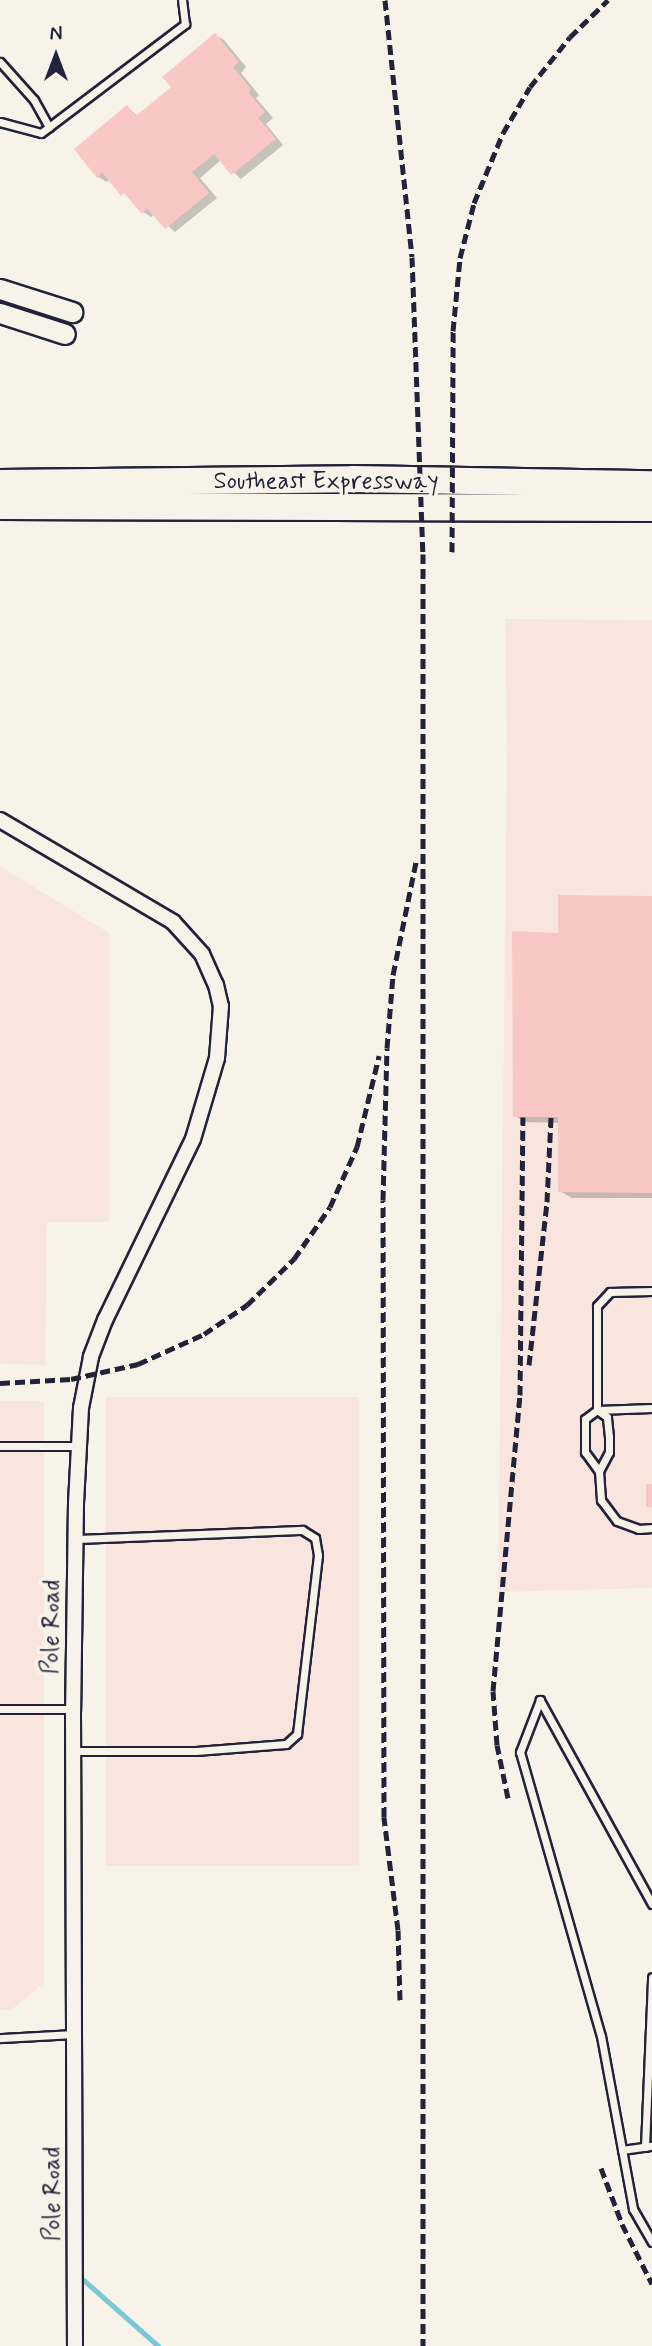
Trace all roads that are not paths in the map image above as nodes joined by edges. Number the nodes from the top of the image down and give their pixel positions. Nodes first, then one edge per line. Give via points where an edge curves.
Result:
1 (183, 0) edge
2 (0, 62) edge
3 (0, 122) edge
4 (49, 127) junction
5 (0, 289) edge
6 (72, 312) dead end
7 (0, 313) edge
8 (65, 334) dead end
9 (0, 483) edge
10 (652, 484) edge
11 (0, 506) edge
12 (652, 508) edge
13 (0, 821) edge
14 (652, 1291) edge
15 (652, 1408) edge
16 (597, 1410) junction
17 (0, 1446) edge
18 (78, 1446) junction
19 (599, 1471) junction
20 (652, 1528) edge
21 (75, 1539) junction
22 (0, 1709) edge
23 (74, 1709) junction
24 (74, 1751) junction
25 (652, 1904) edge
26 (652, 1977) edge
27 (75, 2034) junction
28 (0, 2038) edge
29 (649, 2147) edge
30 (622, 2150) junction
31 (652, 2242) edge
32 (75, 2346) edge

1 - 4 lane via 185,24
2 - 4 lane via 34,100
3 - 4 lane via 41,133
5 - 6 main road
7 - 8 main road
9 - 10 highway, Southeast Expressway via 354,479
11 - 12 highway, Southeast Expressway
13 - 18 street, Pole Road via 159,912 194,943 216,985 221,1016 217,1058 193,1139 94,1349 83,1391
14 - 16 lane via 610,1292 597,1306
15 - 16 lane
16 - 19 lane via 607,1417 609,1437
16 - 19 lane via 585,1419 585,1452
17 - 18 lane
18 - 21 street, Pole Road
19 - 20 lane via 601,1500 617,1521
21 - 23 street, Pole Road
21 - 24 lane via 302,1530 315,1538 318,1555 297,1734 286,1744 196,1751
22 - 23 lane
23 - 24 street, Pole Road
24 - 27 street, Pole Road
25 - 30 lane via 540,1700 520,1752 601,2036
26 - 29 lane
27 - 28 lane
27 - 32 street, Pole Road
29 - 30 lane
30 - 31 lane via 633,2209

